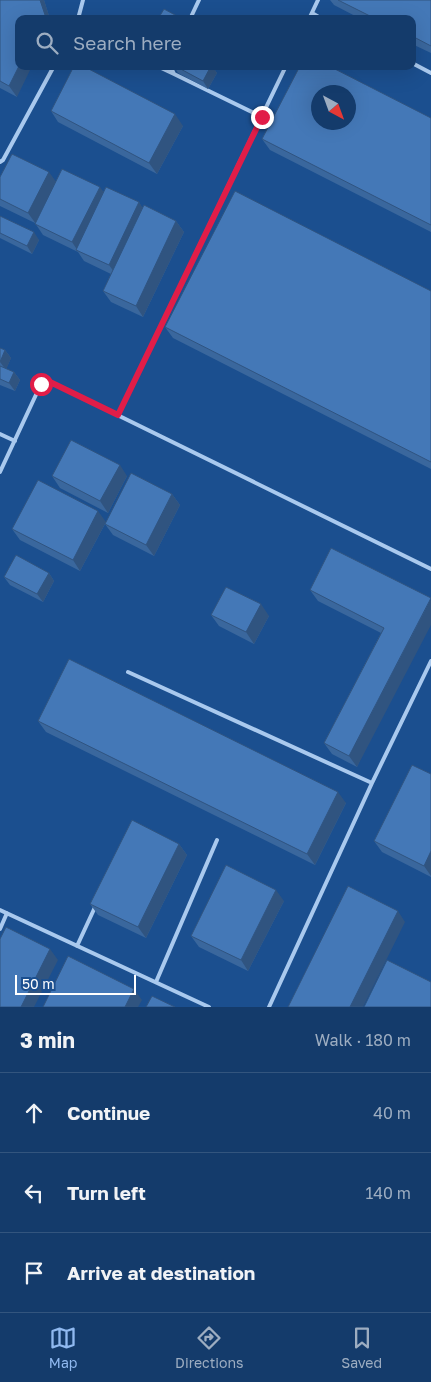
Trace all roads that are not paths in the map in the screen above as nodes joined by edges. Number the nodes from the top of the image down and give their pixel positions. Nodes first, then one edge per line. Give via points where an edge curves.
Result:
1 (83, 0) edge
2 (199, 0) edge
3 (318, 0) edge
4 (312, 14) edge
5 (79, 15) edge
6 (192, 15) edge
7 (416, 66) edge
8 (52, 70) edge
9 (166, 70) edge
10 (172, 70) edge
11 (284, 70) edge
12 (431, 73) edge
13 (174, 74) junction
14 (262, 117) junction
15 (0, 162) edge
16 (118, 415) junction
17 (0, 434) edge
18 (14, 441) junction
19 (0, 472) edge
20 (431, 569) edge
21 (431, 661) edge
22 (128, 672) dead end
23 (372, 783) junction
24 (217, 840) dead end
25 (98, 902) edge
26 (0, 910) edge
27 (7, 913) junction
28 (0, 929) edge
29 (77, 946) junction
30 (156, 982) junction
31 (209, 1007) edge
32 (269, 1007) edge

1 - 5 lane
2 - 6 lane
3 - 4 lane
7 - 12 lane
8 - 15 lane
9 - 13 lane
10 - 13 lane
11 - 14 lane
13 - 14 lane
14 - 16 lane
16 - 18 lane via 44,381
16 - 20 lane
17 - 18 lane
18 - 19 lane
21 - 23 lane
22 - 23 lane
23 - 32 lane
24 - 30 lane
25 - 29 lane
26 - 27 lane
27 - 28 lane
27 - 29 lane
29 - 30 lane
30 - 31 lane

